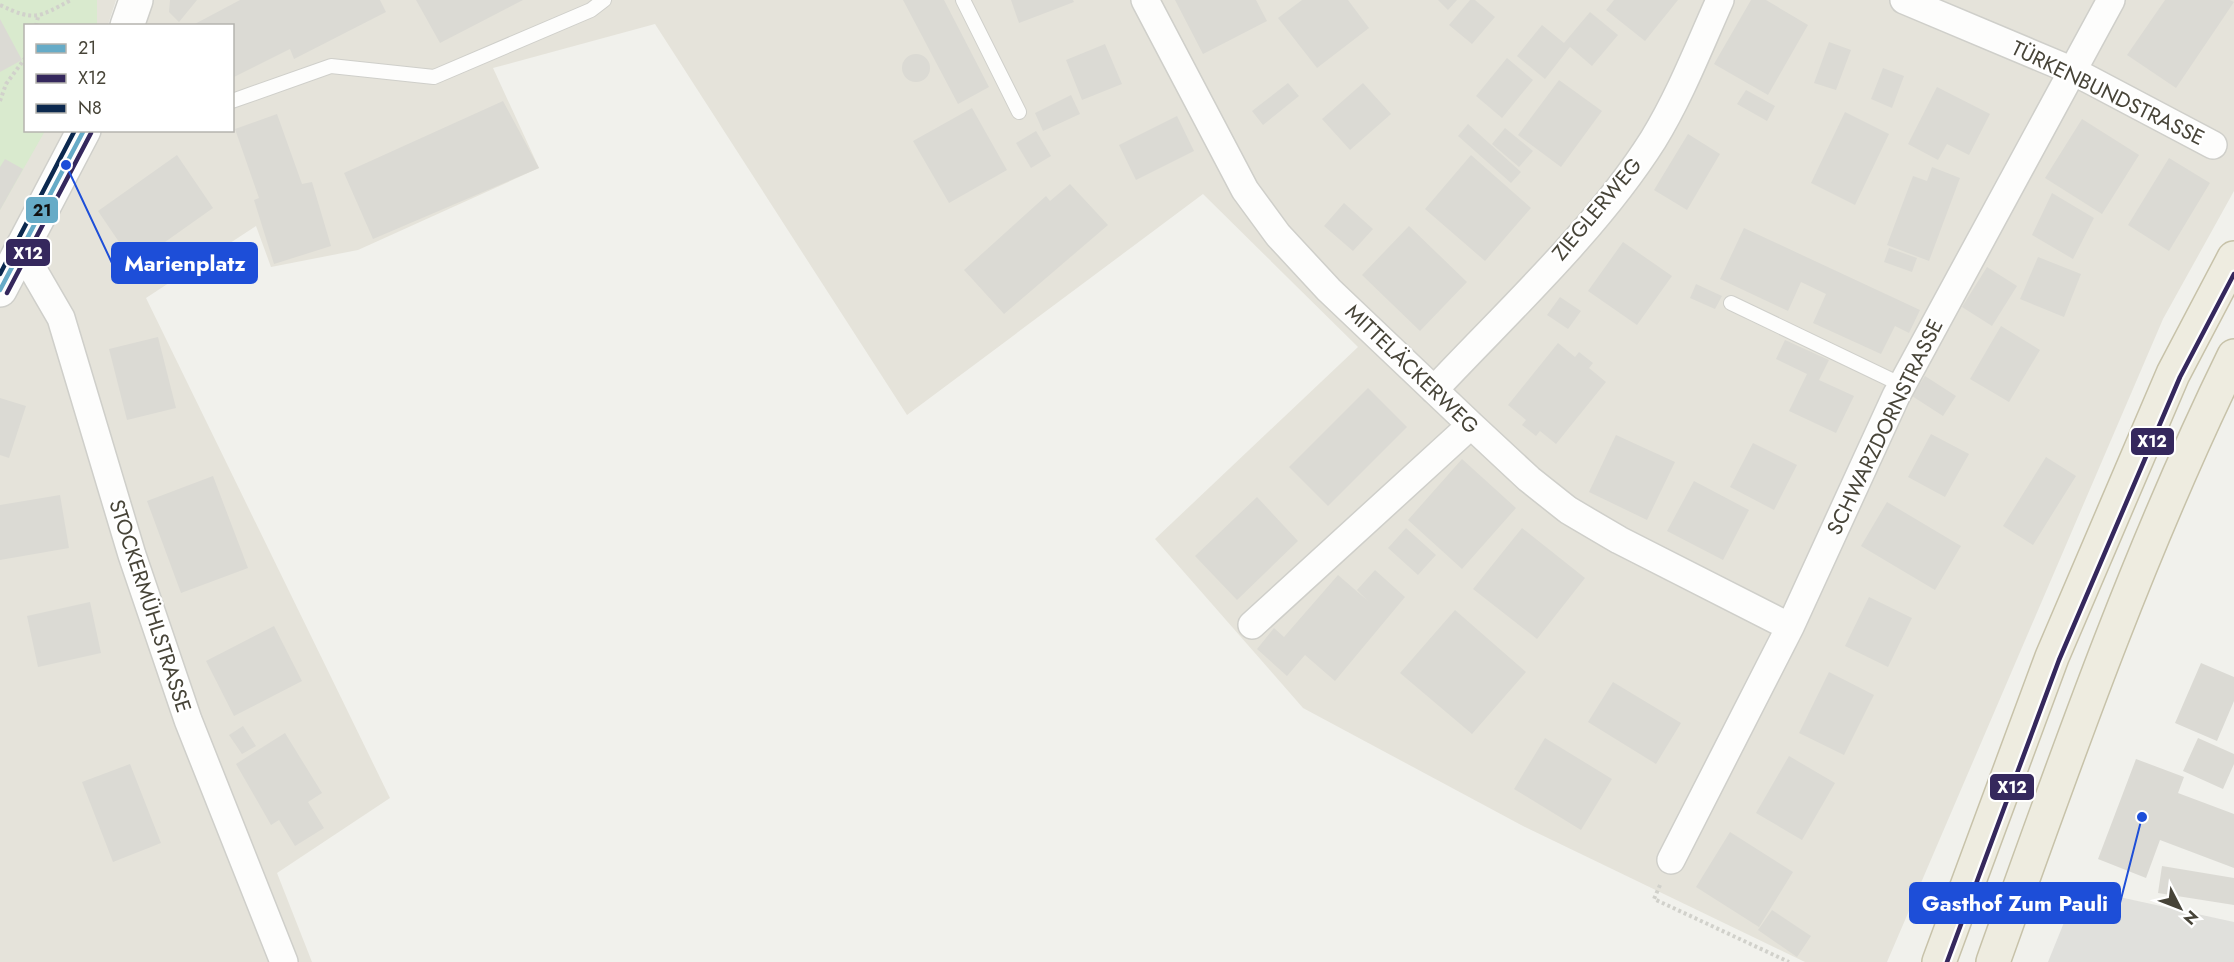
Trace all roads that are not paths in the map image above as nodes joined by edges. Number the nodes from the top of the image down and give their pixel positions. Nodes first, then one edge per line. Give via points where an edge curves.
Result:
1 (135, 0) edge
2 (604, 0) edge
3 (963, 0) edge
4 (1144, 0) edge
5 (1720, 0) edge
6 (1904, 0) edge
7 (2111, 0) edge
8 (128, 24) edge
9 (2073, 71) junction
10 (234, 100) edge
11 (1019, 112) dead end
12 (83, 132) edge
13 (2213, 145) dead end
14 (21, 249) junction
15 (2234, 258) edge
16 (0, 290) edge
17 (1731, 303) dead end
18 (2234, 356) edge
19 (1902, 385) junction
20 (1434, 390) junction
21 (1471, 425) junction
22 (1252, 625) dead end
23 (1790, 627) junction
24 (1671, 860) road end
25 (284, 962) edge
26 (1939, 962) edge
27 (1993, 962) edge

1 - 8 street
2 - 10 lane via 591,10 434,77 331,66
3 - 11 lane
4 - 20 street, MITTELÄCKERWEG via 1245,190 1278,235 1329,290
5 - 20 street, ZIEGLERWEG via 1653,139 1613,194
6 - 9 street, TÜRKENBUNDSTRASSE
7 - 9 street, SCHWARZDORNSTRASSE
9 - 13 street, TÜRKENBUNDSTRASSE
9 - 19 street, SCHWARZDORNSTRASSE
12 - 14 street
14 - 16 street
14 - 25 street, STOCKERMÜHLSTRASSE via 61,318 132,555 188,720
15 - 26 highway via 2173,374 2052,657
17 - 19 lane
18 - 27 highway via 2202,421 2123,608
19 - 23 street, SCHWARZDORNSTRASSE
20 - 21 street, MITTELÄCKERWEG
21 - 22 street
21 - 23 street, MITTELÄCKERWEG via 1568,510
23 - 24 street, SCHWARZDORNSTRASSE

